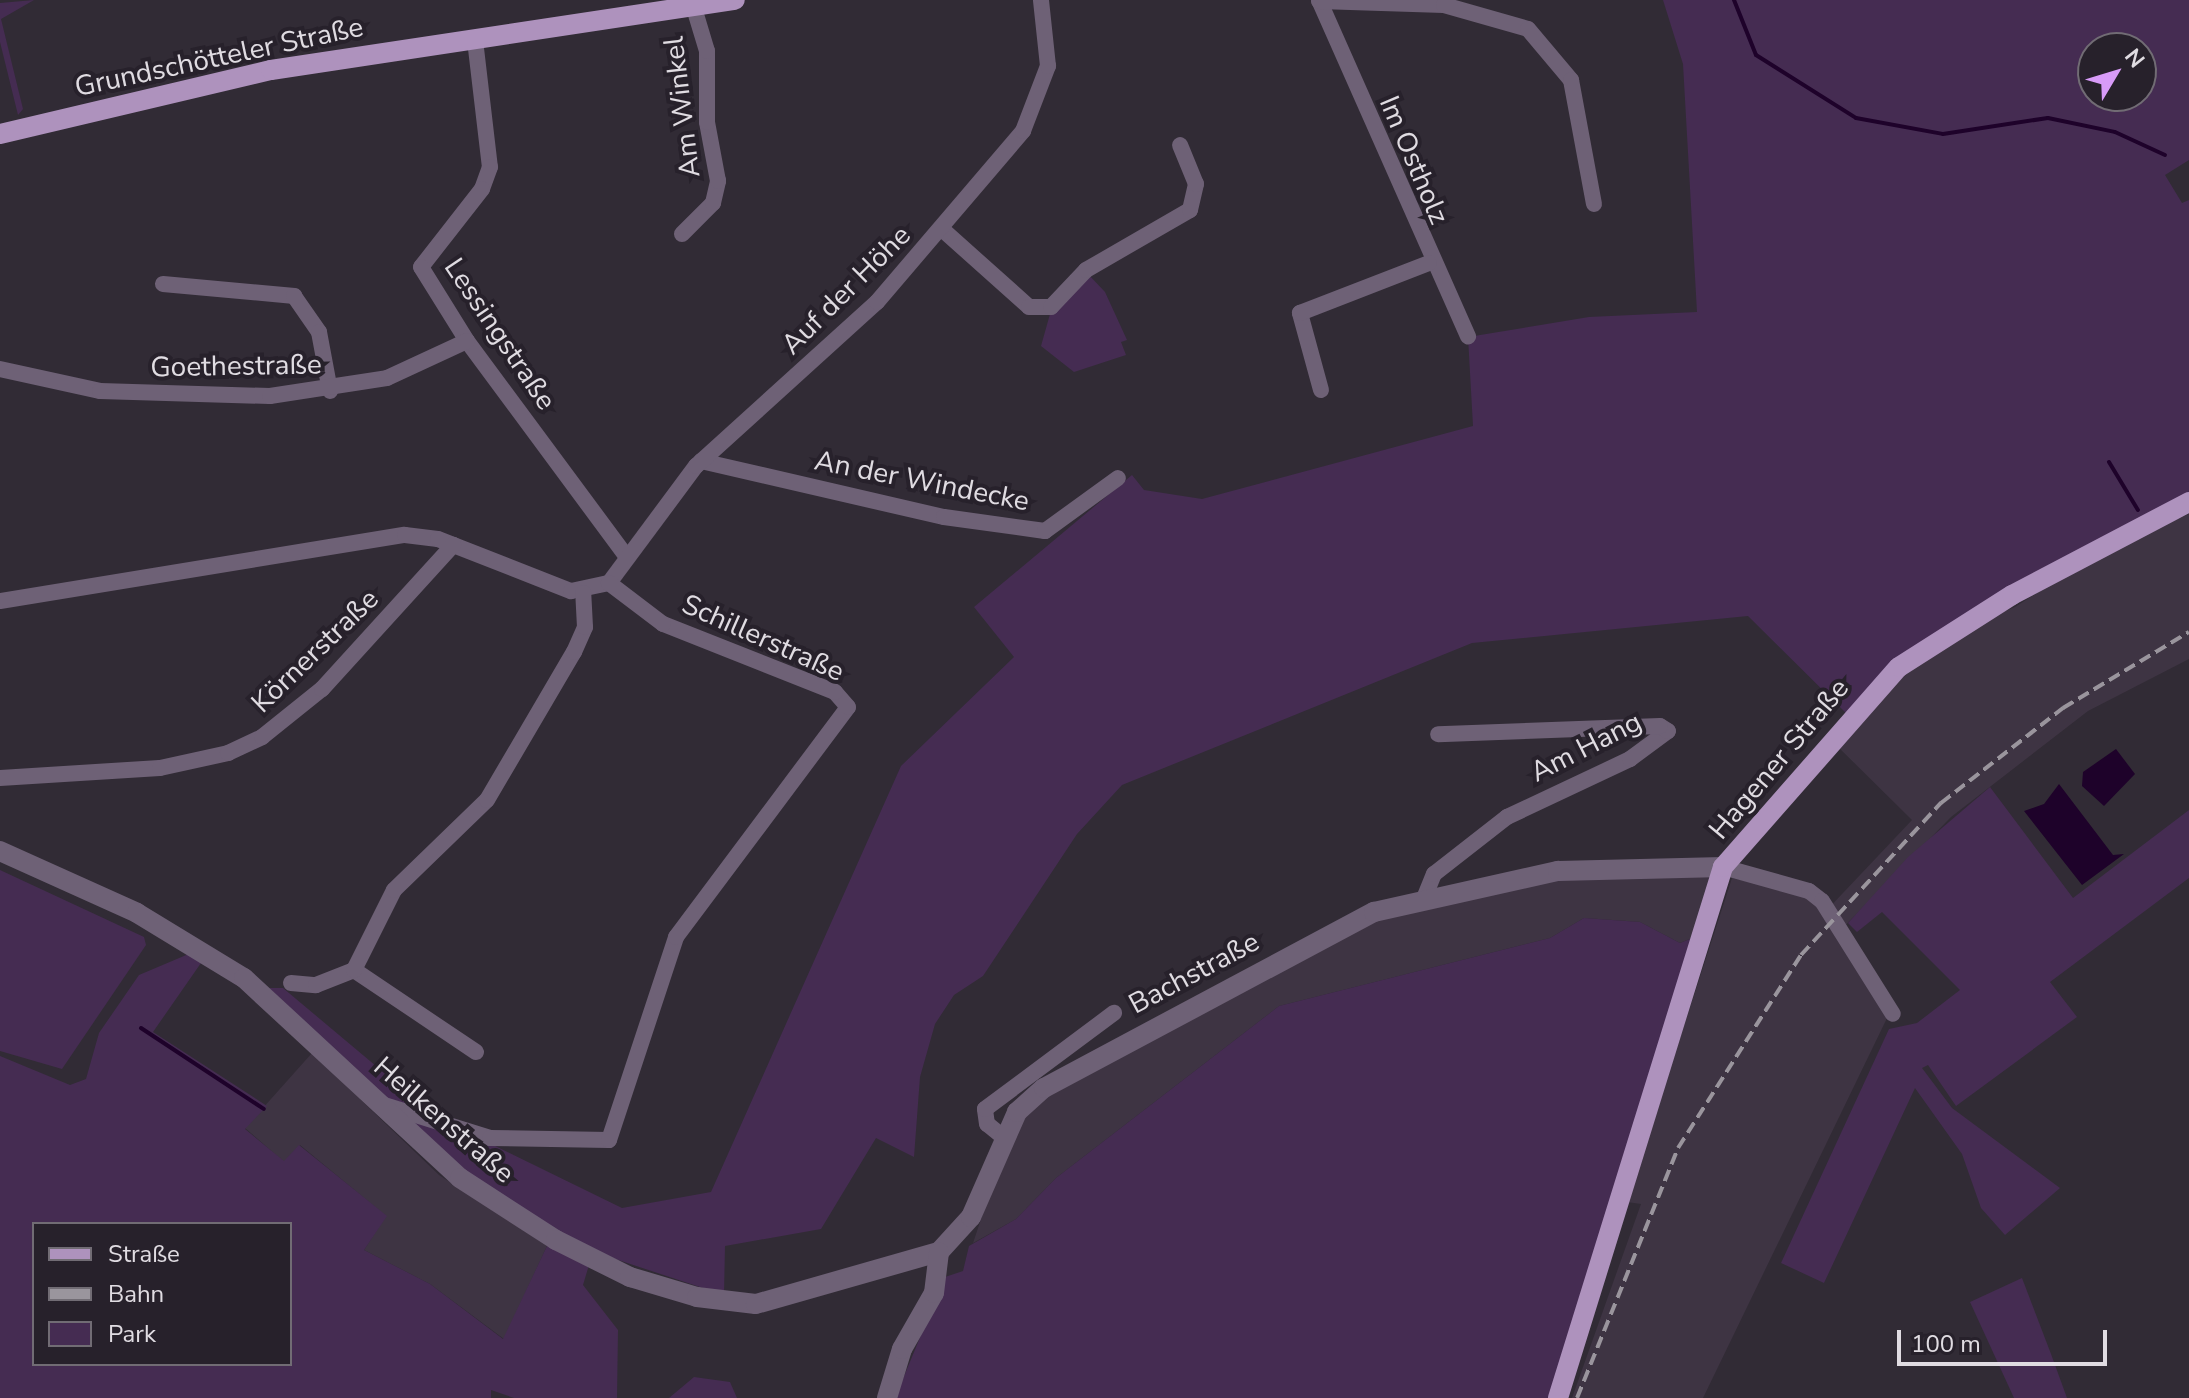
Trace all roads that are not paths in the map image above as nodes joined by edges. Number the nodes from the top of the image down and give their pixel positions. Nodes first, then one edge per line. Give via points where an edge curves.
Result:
1 (735, 0) edge
2 (1041, 0) edge
3 (1319, 0) edge
4 (694, 8) junction
5 (475, 40) junction
6 (0, 134) edge
7 (1180, 145) dead end
8 (1594, 204) dead end
9 (943, 230) junction
10 (682, 234) dead end
11 (1429, 263) junction
12 (163, 284) dead end
13 (1468, 337) dead end
14 (467, 341) junction
15 (0, 369) edge
16 (1321, 390) dead end
17 (330, 391) junction
18 (701, 461) junction
19 (1118, 478) dead end
20 (2189, 502) edge
21 (453, 545) junction
22 (627, 557) junction
23 (609, 583) junction
24 (583, 593) junction
25 (0, 601) edge
26 (1438, 734) dead end
27 (0, 778) edge
28 (0, 851) edge
29 (1723, 867) junction
30 (1425, 896) junction
31 (354, 970) junction
32 (291, 983) dead end
33 (1114, 1013) dead end
34 (1893, 1014) dead end
35 (476, 1052) dead end
36 (384, 1105) junction
37 (1002, 1136) junction
38 (939, 1252) junction
39 (887, 1398) edge
40 (1558, 1398) edge

1 - 4 main road, Grundschötteler Straße
2 - 9 street, Auf der Höhe via 1050,46 1035,112
3 - 8 street via 1444,5 1528,29 1571,80
3 - 11 street, Im Ostholz
4 - 5 main road, Grundschötteler Straße
4 - 10 street, Am Winkel via 707,51 707,122 718,181 713,203
5 - 6 main road, Grundschötteler Straße via 271,70
5 - 14 street, Lessingstraße via 490,167 482,189 421,261
7 - 9 street via 1196,184 1190,210 1086,270 1051,307 1029,307
9 - 18 street, Auf der Höhe via 877,302
11 - 13 street, Im Ostholz
11 - 16 street via 1300,313
12 - 17 street via 294,296 319,332
14 - 17 street, Goethestraße via 431,363
14 - 22 street, Lessingstraße
15 - 17 street, Goethestraße via 163,396
18 - 19 street, An der Windecke via 944,517 1045,531
18 - 22 street, Auf der Höhe
20 - 29 main road, Hagener Straße via 2012,595 1899,667
21 - 24 street
21 - 25 street via 424,535 386,536
21 - 27 street, Körnerstraße via 322,689 262,737 228,753 160,768
22 - 23 street, Auf der Höhe
23 - 24 street
23 - 36 street, Schillerstraße via 663,624 835,692 848,707 676,937 609,1140 490,1138
24 - 31 street via 585,627 574,652 487,800 394,890
26 - 30 street, Am Hang via 1649,726 1668,731 1630,759 1507,817 1434,874
28 - 36 street, Heilkenstraße via 205,952
29 - 30 street, Bachstraße via 1558,871
29 - 34 street via 1809,891 1822,901
29 - 40 main road, Hagener Straße
30 - 37 street, Bachstraße via 1374,912 1106,1052 1044,1088
31 - 32 street via 316,985
31 - 35 street
33 - 37 street via 985,1109 987,1124
36 - 38 street, Heilkenstraße via 460,1178 506,1210 630,1277 697,1297 784,1301
37 - 38 street, Bachstraße via 971,1217
38 - 39 street via 934,1293 902,1349

